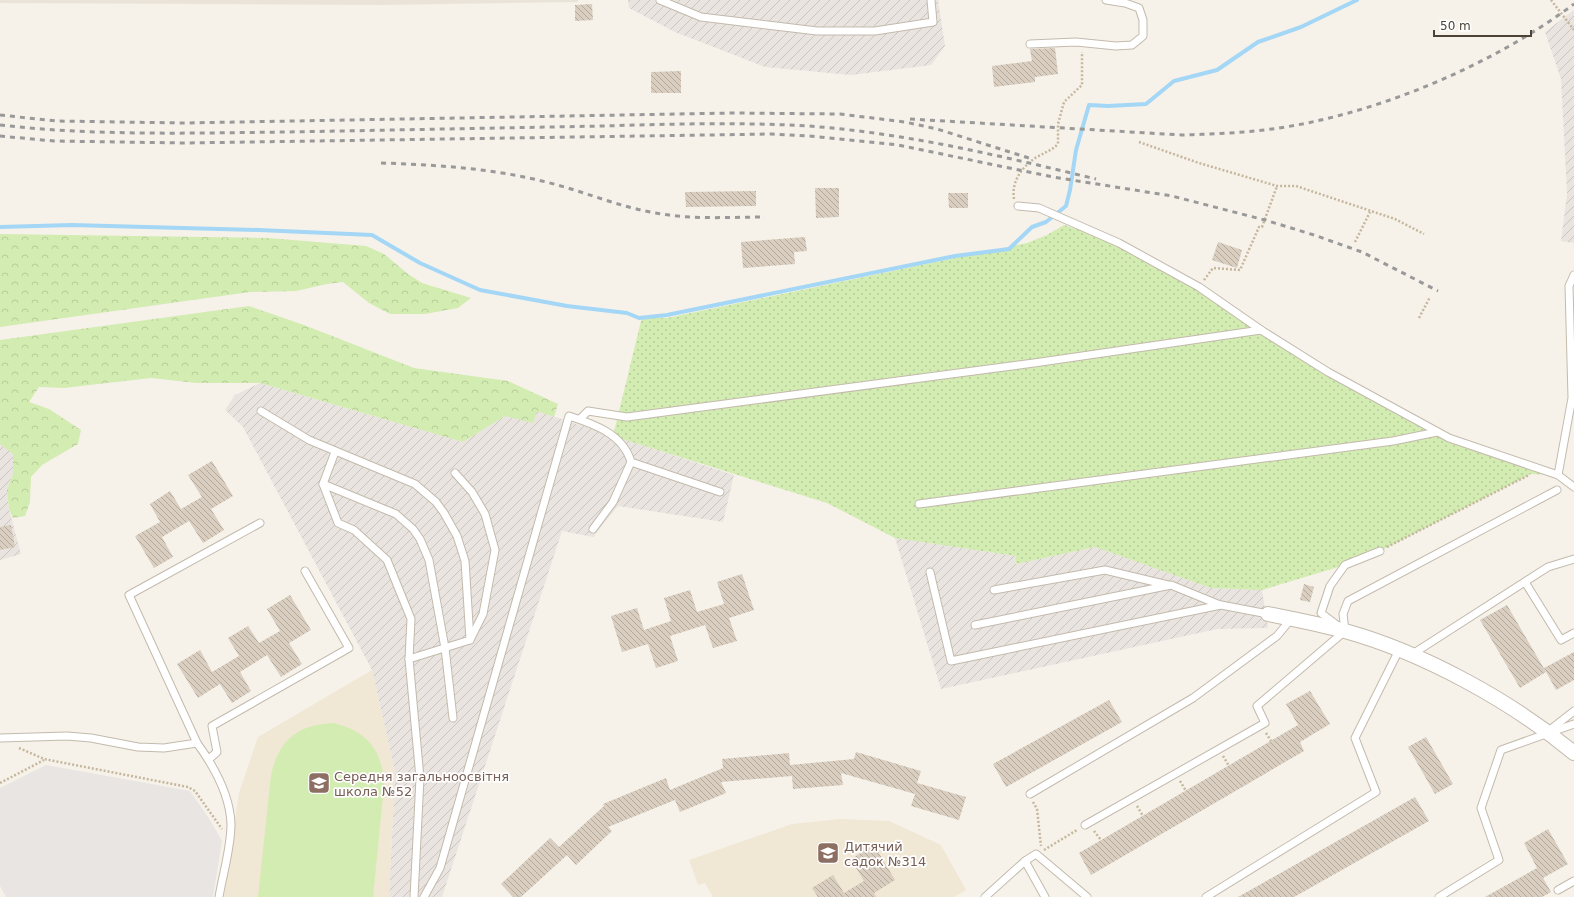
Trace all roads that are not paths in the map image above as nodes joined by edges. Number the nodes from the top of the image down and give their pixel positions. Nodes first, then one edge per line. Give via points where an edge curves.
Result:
1 (660, 0) edge
2 (931, 0) edge
3 (1106, 0) edge
4 (1030, 44) dead end
5 (1018, 206) road end
6 (1574, 275) edge
7 (1261, 330) junction
8 (261, 412) dead end
9 (580, 419) junction
10 (1438, 432) junction
11 (335, 452) junction
12 (631, 462) junction
13 (455, 473) dead end
14 (1558, 475) junction
15 (323, 484) junction
16 (1574, 487) edge
17 (1557, 490) dead end
18 (720, 492) dead end
19 (919, 504) dead end
20 (260, 523) dead end
21 (593, 529) dead end
22 (1380, 550) road end
23 (1574, 559) edge
24 (306, 571) dead end
25 (930, 572) dead end
26 (1525, 582) junction
27 (1171, 585) junction
28 (994, 590) dead end
29 (1221, 605) junction
30 (1268, 614) joint
31 (1291, 619) junction
32 (975, 625) dead end
33 (1345, 631) junction
34 (1574, 633) edge
35 (470, 640) junction
36 (445, 648) junction
37 (1405, 653) junction
38 (409, 658) junction
39 (1574, 711) edge
40 (453, 718) dead end
41 (1574, 724) edge
42 (1548, 732) junction
43 (1, 736) edge
44 (197, 743) junction
45 (9, 744) road end
46 (1574, 754) edge
47 (208, 759) junction
48 (1030, 794) road end
49 (1084, 825) road end
50 (1025, 861) junction
51 (1574, 881) edge
52 (1558, 890) dead end
53 (219, 897) edge
54 (414, 897) edge
55 (424, 897) edge
56 (985, 897) edge
57 (1045, 897) edge
58 (1087, 897) edge
59 (1206, 897) edge
60 (1439, 897) edge

1 - 2 lane via 701,17 818,31 875,31 933,22
3 - 4 lane via 1139,8 1144,20 1143,36 1132,45
5 - 7 lane via 1039,208 1119,243 1199,287
6 - 14 lane via 1569,286 1572,398
7 - 9 lane via 627,417 588,411
7 - 10 lane via 1328,372
8 - 11 lane
9 - 12 lane via 601,426 628,450
9 - 55 lane via 569,416 440,868
10 - 14 lane via 1448,438
10 - 19 lane via 1393,441
11 - 15 lane
11 - 35 lane via 415,484 436,502 444,513 457,536 465,561
12 - 18 lane
12 - 21 lane via 613,502
13 - 35 lane via 482,508 490,526 495,550 483,614
14 - 16 lane
15 - 36 lane via 385,508 396,514 413,530 429,560
15 - 38 lane via 338,523 354,530 387,560 411,619
17 - 33 lane via 1348,601 1343,614
20 - 44 lane via 129,595
22 - 33 lane via 1345,565 1330,586 1321,613
23 - 26 lane via 1548,567
24 - 47 lane via 349,648 212,726 217,752
25 - 29 lane via 951,661
26 - 34 lane via 1561,640
26 - 37 lane
27 - 28 lane via 1106,570
27 - 29 lane
27 - 32 lane
29 - 30 lane
30 - 31 street
31 - 33 street
31 - 48 lane via 1277,636 1193,698
33 - 37 street
33 - 49 lane via 1257,706 1265,723
35 - 36 lane
36 - 38 lane
36 - 40 lane
37 - 42 street via 1466,681
37 - 59 lane via 1356,738 1376,792
38 - 54 lane via 420,778
39 - 42 lane
41 - 42 lane
42 - 46 street
42 - 60 lane via 1501,750 1481,808 1499,860
43 - 44 lane via 67,736 138,747 164,748
43 - 45 lane
44 - 47 lane
47 - 53 lane via 229,807 231,824
50 - 56 lane
50 - 57 lane
50 - 58 lane via 1036,854
51 - 52 lane

